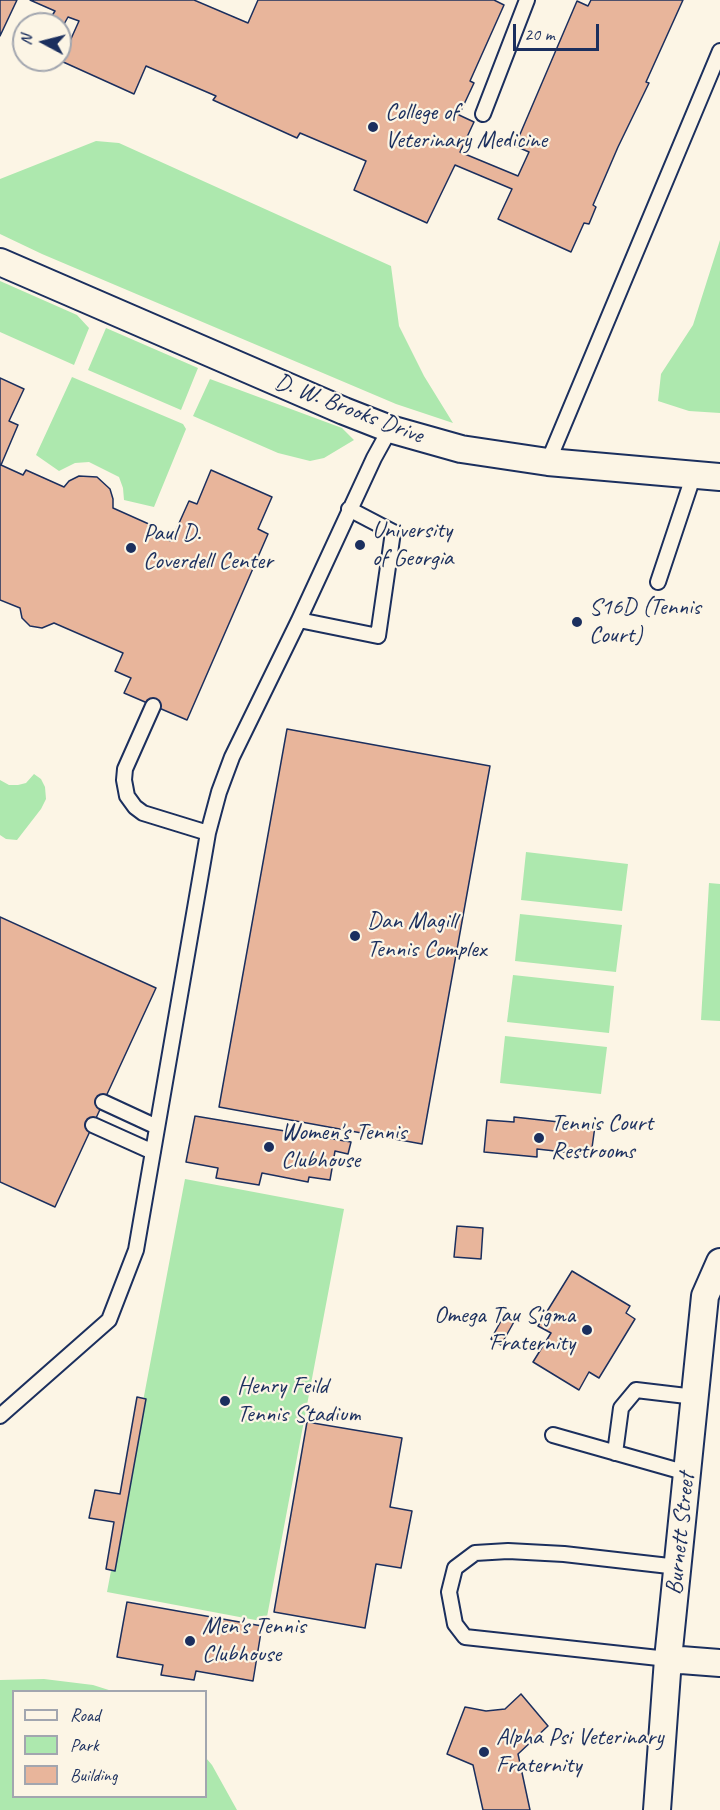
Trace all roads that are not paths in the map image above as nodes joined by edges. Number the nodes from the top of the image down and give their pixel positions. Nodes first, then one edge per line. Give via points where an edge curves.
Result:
1 (527, 0) edge
2 (720, 51) edge
3 (483, 114) dead end
4 (0, 262) edge
5 (390, 429) junction
6 (548, 462) junction
7 (694, 474) junction
8 (720, 477) edge
9 (349, 510) junction
10 (658, 582) dead end
11 (299, 620) junction
12 (153, 706) dead end
13 (208, 833) junction
14 (103, 1102) dead end
15 (93, 1125) dead end
16 (157, 1127) junction
17 (153, 1152) junction
18 (720, 1262) edge
19 (695, 1397) junction
20 (0, 1416) edge
21 (553, 1435) dead end
22 (615, 1452) junction
23 (687, 1473) junction
24 (678, 1566) junction
25 (668, 1659) junction
26 (720, 1663) edge
27 (657, 1810) edge

1 - 3 lane
2 - 6 lane
4 - 5 street, D. W. Brooks Drive
5 - 6 street, D. W. Brooks Drive via 461,449
5 - 9 lane
6 - 7 street, D. W. Brooks Drive
7 - 8 street, D. W. Brooks Drive
7 - 10 lane
9 - 11 lane
9 - 11 lane via 393,532 378,636
11 - 13 lane via 232,757
12 - 13 lane via 125,769 127,796 147,815
13 - 16 lane
14 - 16 lane
15 - 17 lane
16 - 17 lane
17 - 20 lane via 136,1250 109,1320
18 - 19 street, Burnett Street via 705,1296
19 - 22 lane via 636,1390 621,1408
19 - 23 street, Burnett Street
21 - 22 lane
22 - 23 lane
23 - 24 street, Burnett Street
24 - 25 street, Burnett Street
24 - 25 lane via 542,1553 475,1553 455,1568 449,1592 454,1624 465,1637
25 - 26 street
25 - 27 street, Burnett Street

